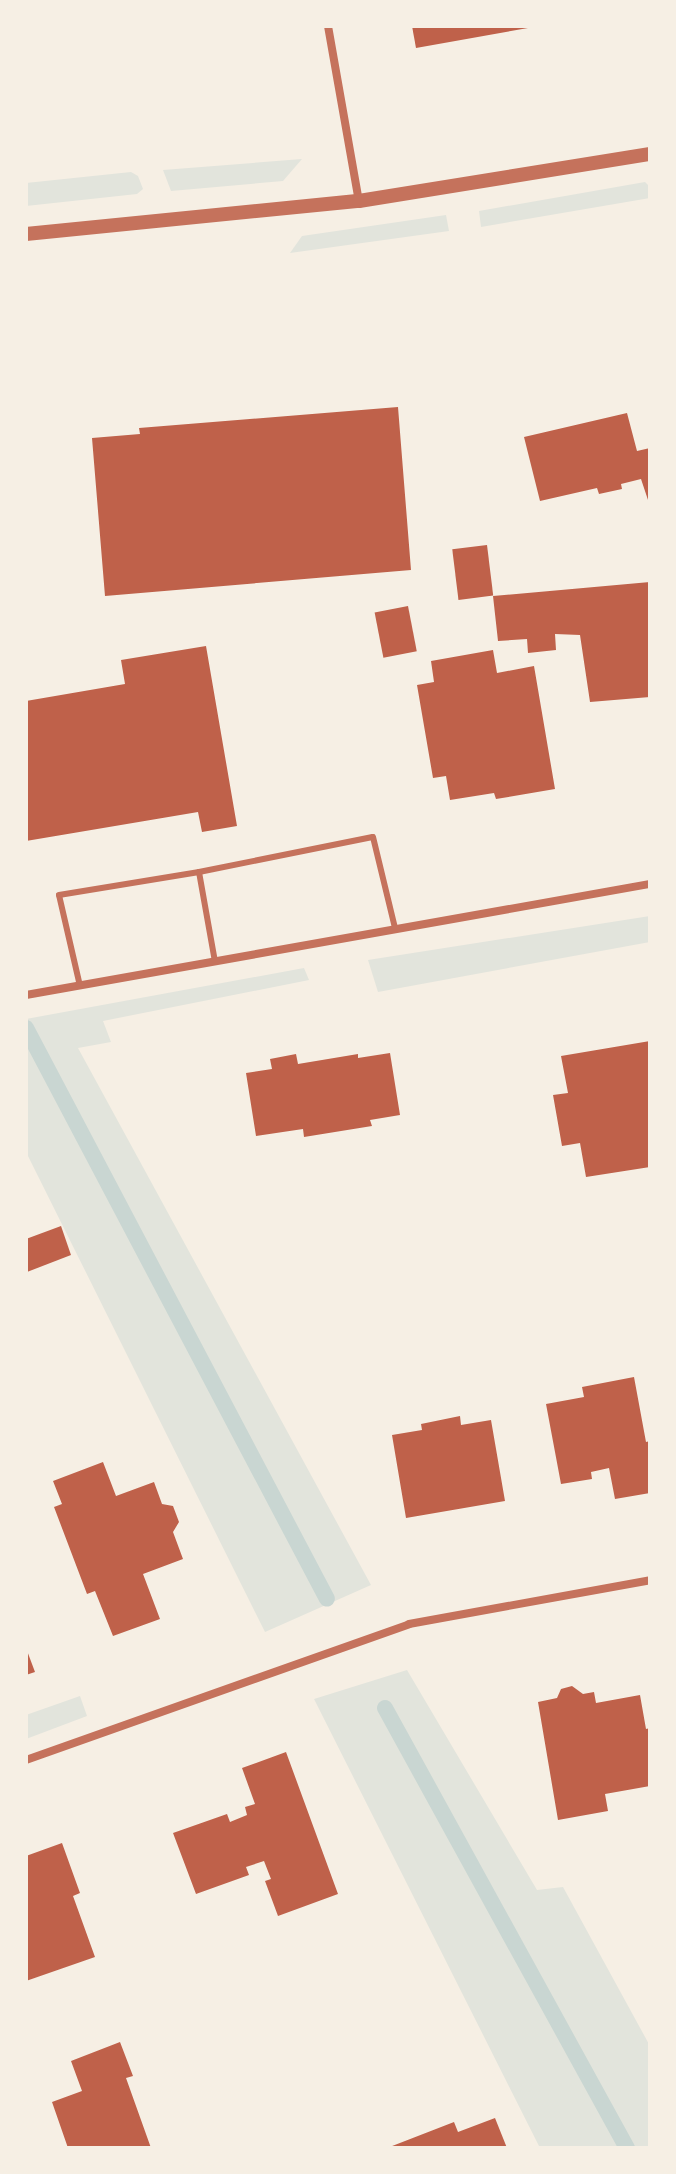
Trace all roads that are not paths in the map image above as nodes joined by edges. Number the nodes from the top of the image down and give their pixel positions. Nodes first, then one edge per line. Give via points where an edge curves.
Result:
1 (328, 26) edge
2 (650, 154) edge
3 (359, 201) junction
4 (26, 234) edge
5 (199, 872) junction
6 (650, 884) edge
7 (395, 928) junction
8 (215, 962) junction
9 (80, 986) junction
10 (26, 995) edge
11 (650, 1580) edge
12 (26, 1760) edge

1 - 3 street
2 - 3 street
3 - 4 street
5 - 7 lane via 373,837
5 - 8 lane
5 - 9 lane via 59,895
6 - 7 street
7 - 8 street
8 - 9 street
9 - 10 street
11 - 12 street via 409,1624

